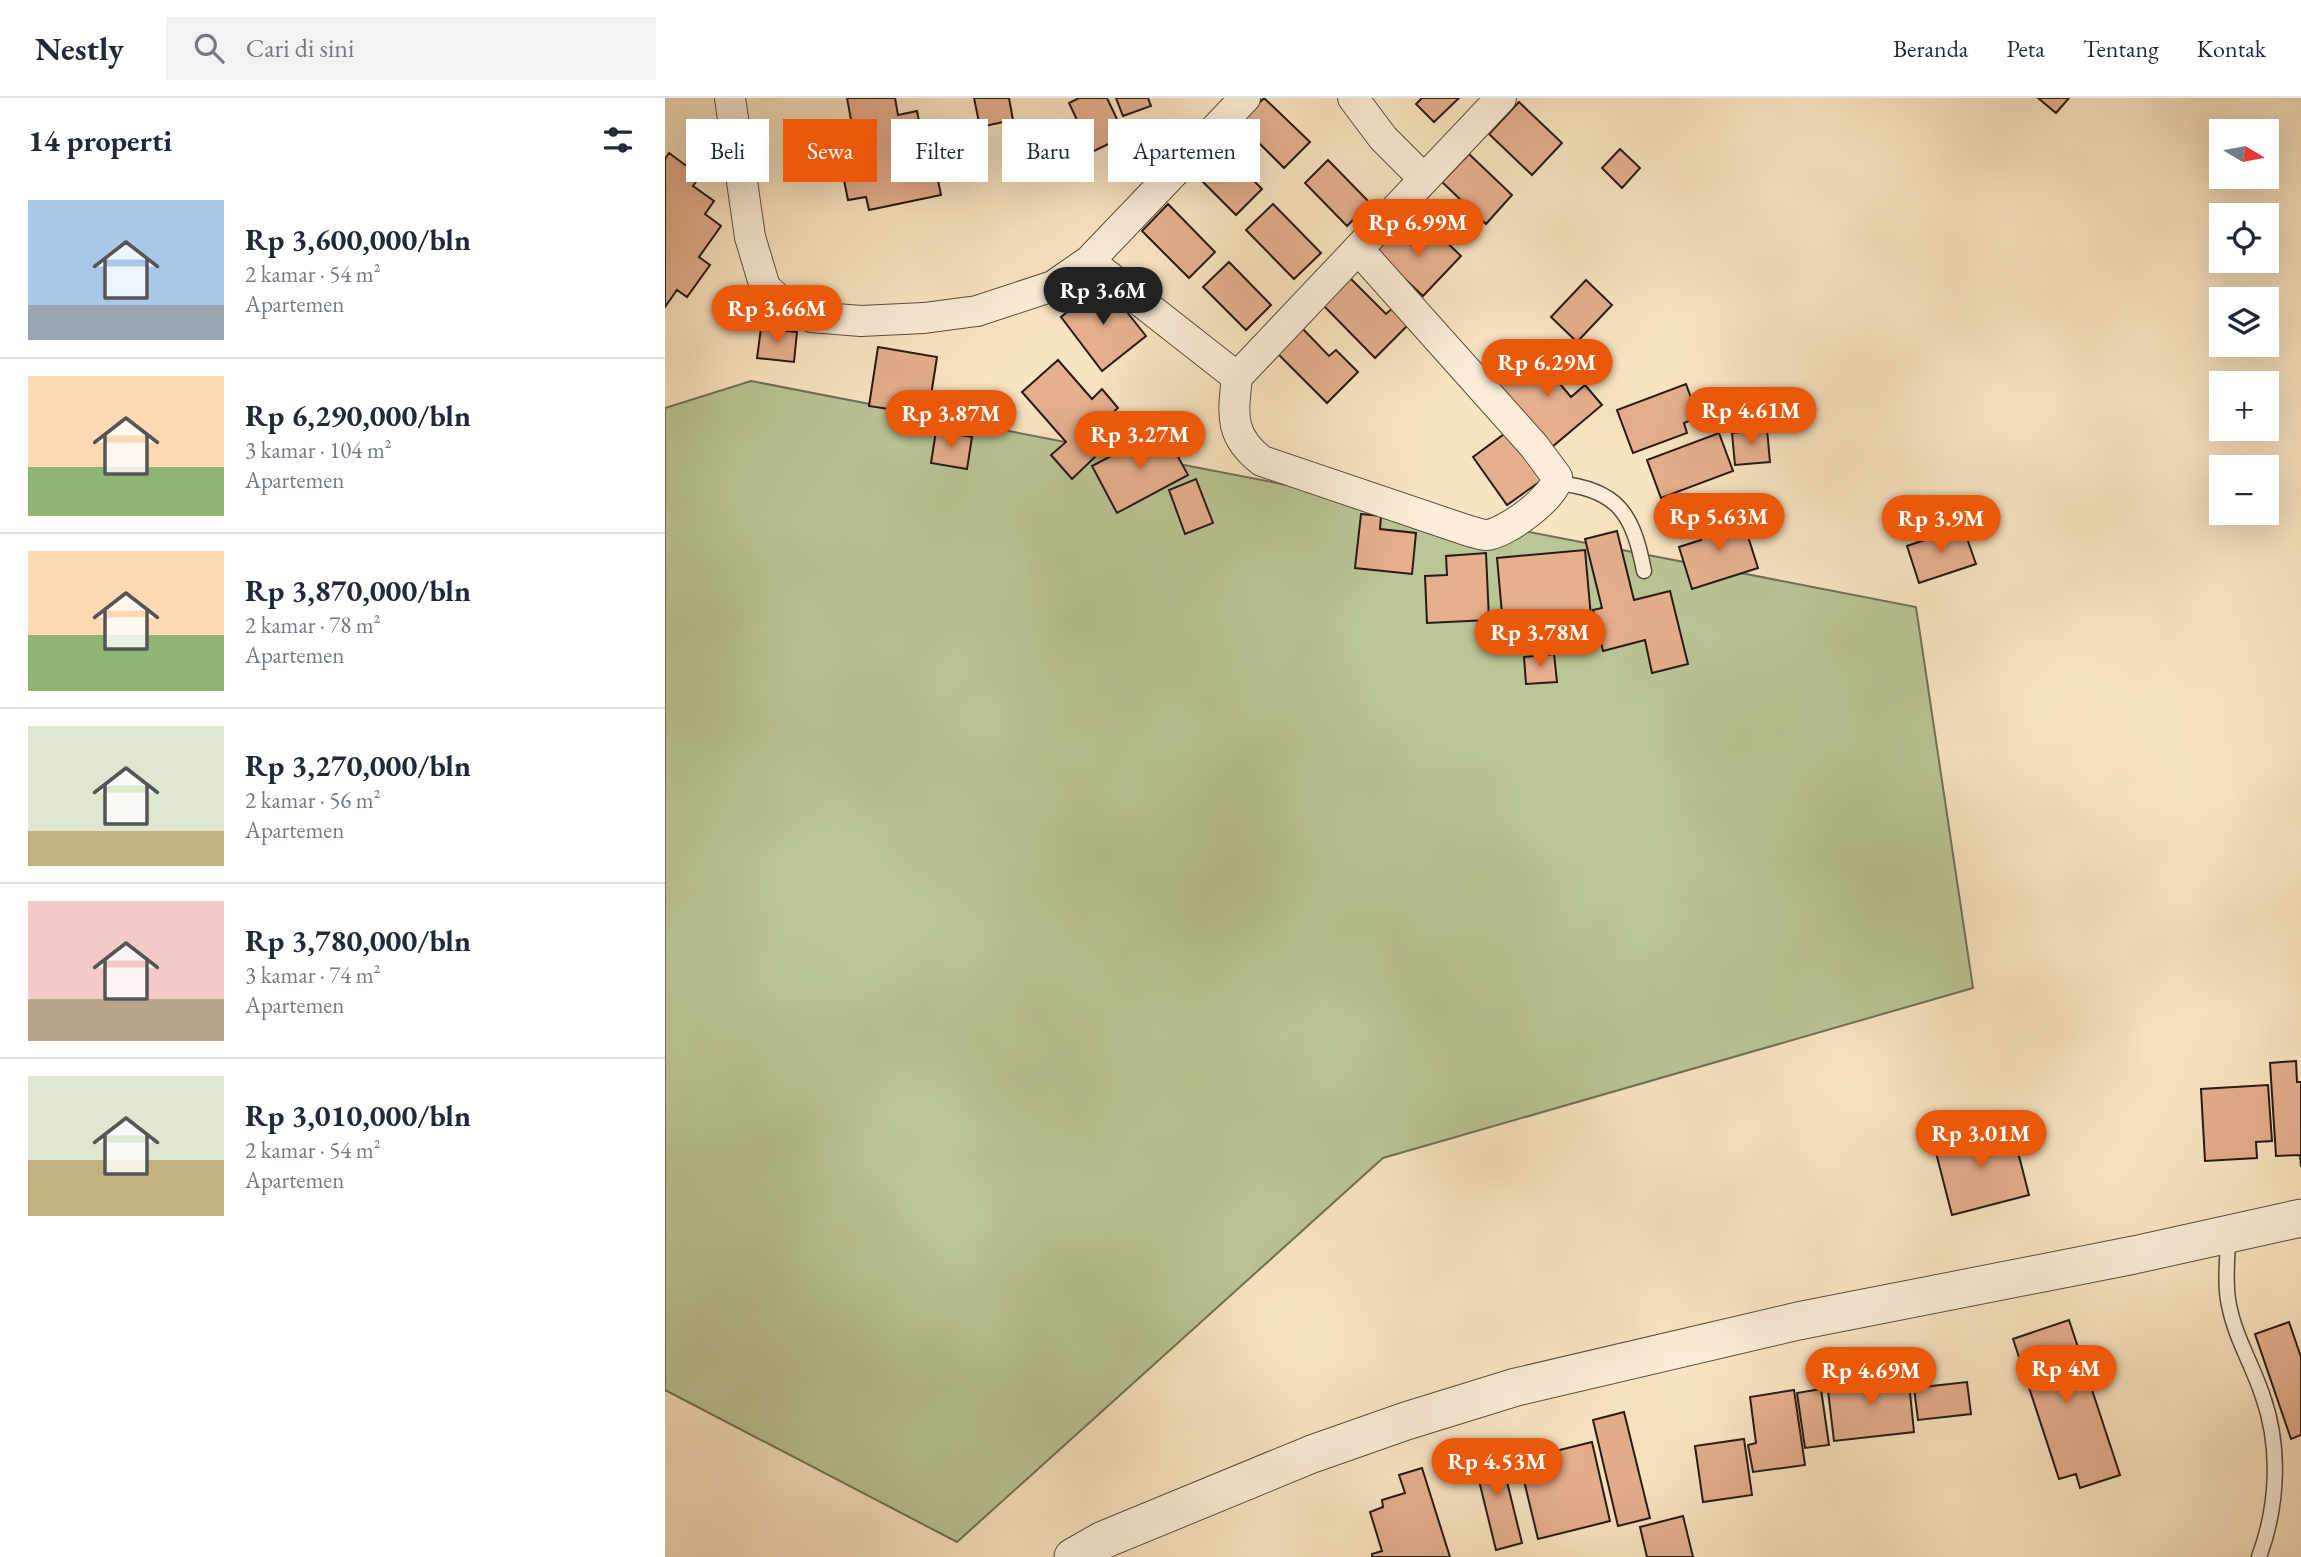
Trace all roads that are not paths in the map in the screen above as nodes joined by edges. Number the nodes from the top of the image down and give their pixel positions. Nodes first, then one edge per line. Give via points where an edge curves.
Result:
1 (730, 98) edge
2 (1245, 98) edge
3 (1353, 98) edge
4 (1501, 98) edge
5 (1424, 179) junction
6 (1358, 250) junction
7 (1089, 261) junction
8 (1237, 377) junction
9 (1557, 483) junction
10 (1644, 571) dead end
11 (2301, 1218) edge
12 (2228, 1234) junction
13 (1073, 1557) edge
14 (2259, 1557) edge

1 - 7 street via 755,261 765,287 784,305 811,317 861,321 977,311 1053,286
2 - 7 street
3 - 5 street via 1383,138
4 - 5 street
5 - 6 street
6 - 8 street
6 - 9 street via 1534,446 1550,465
7 - 8 street
8 - 9 street via 1233,409 1237,433 1246,449 1262,461 1469,531 1487,535 1507,528 1552,493
9 - 10 lane via 1582,485 1619,504 1639,543
11 - 12 street
12 - 13 street via 1798,1321 1517,1387 1312,1454 1113,1535
12 - 14 lane via 2228,1301 2234,1328 2263,1395 2274,1456 2269,1523

